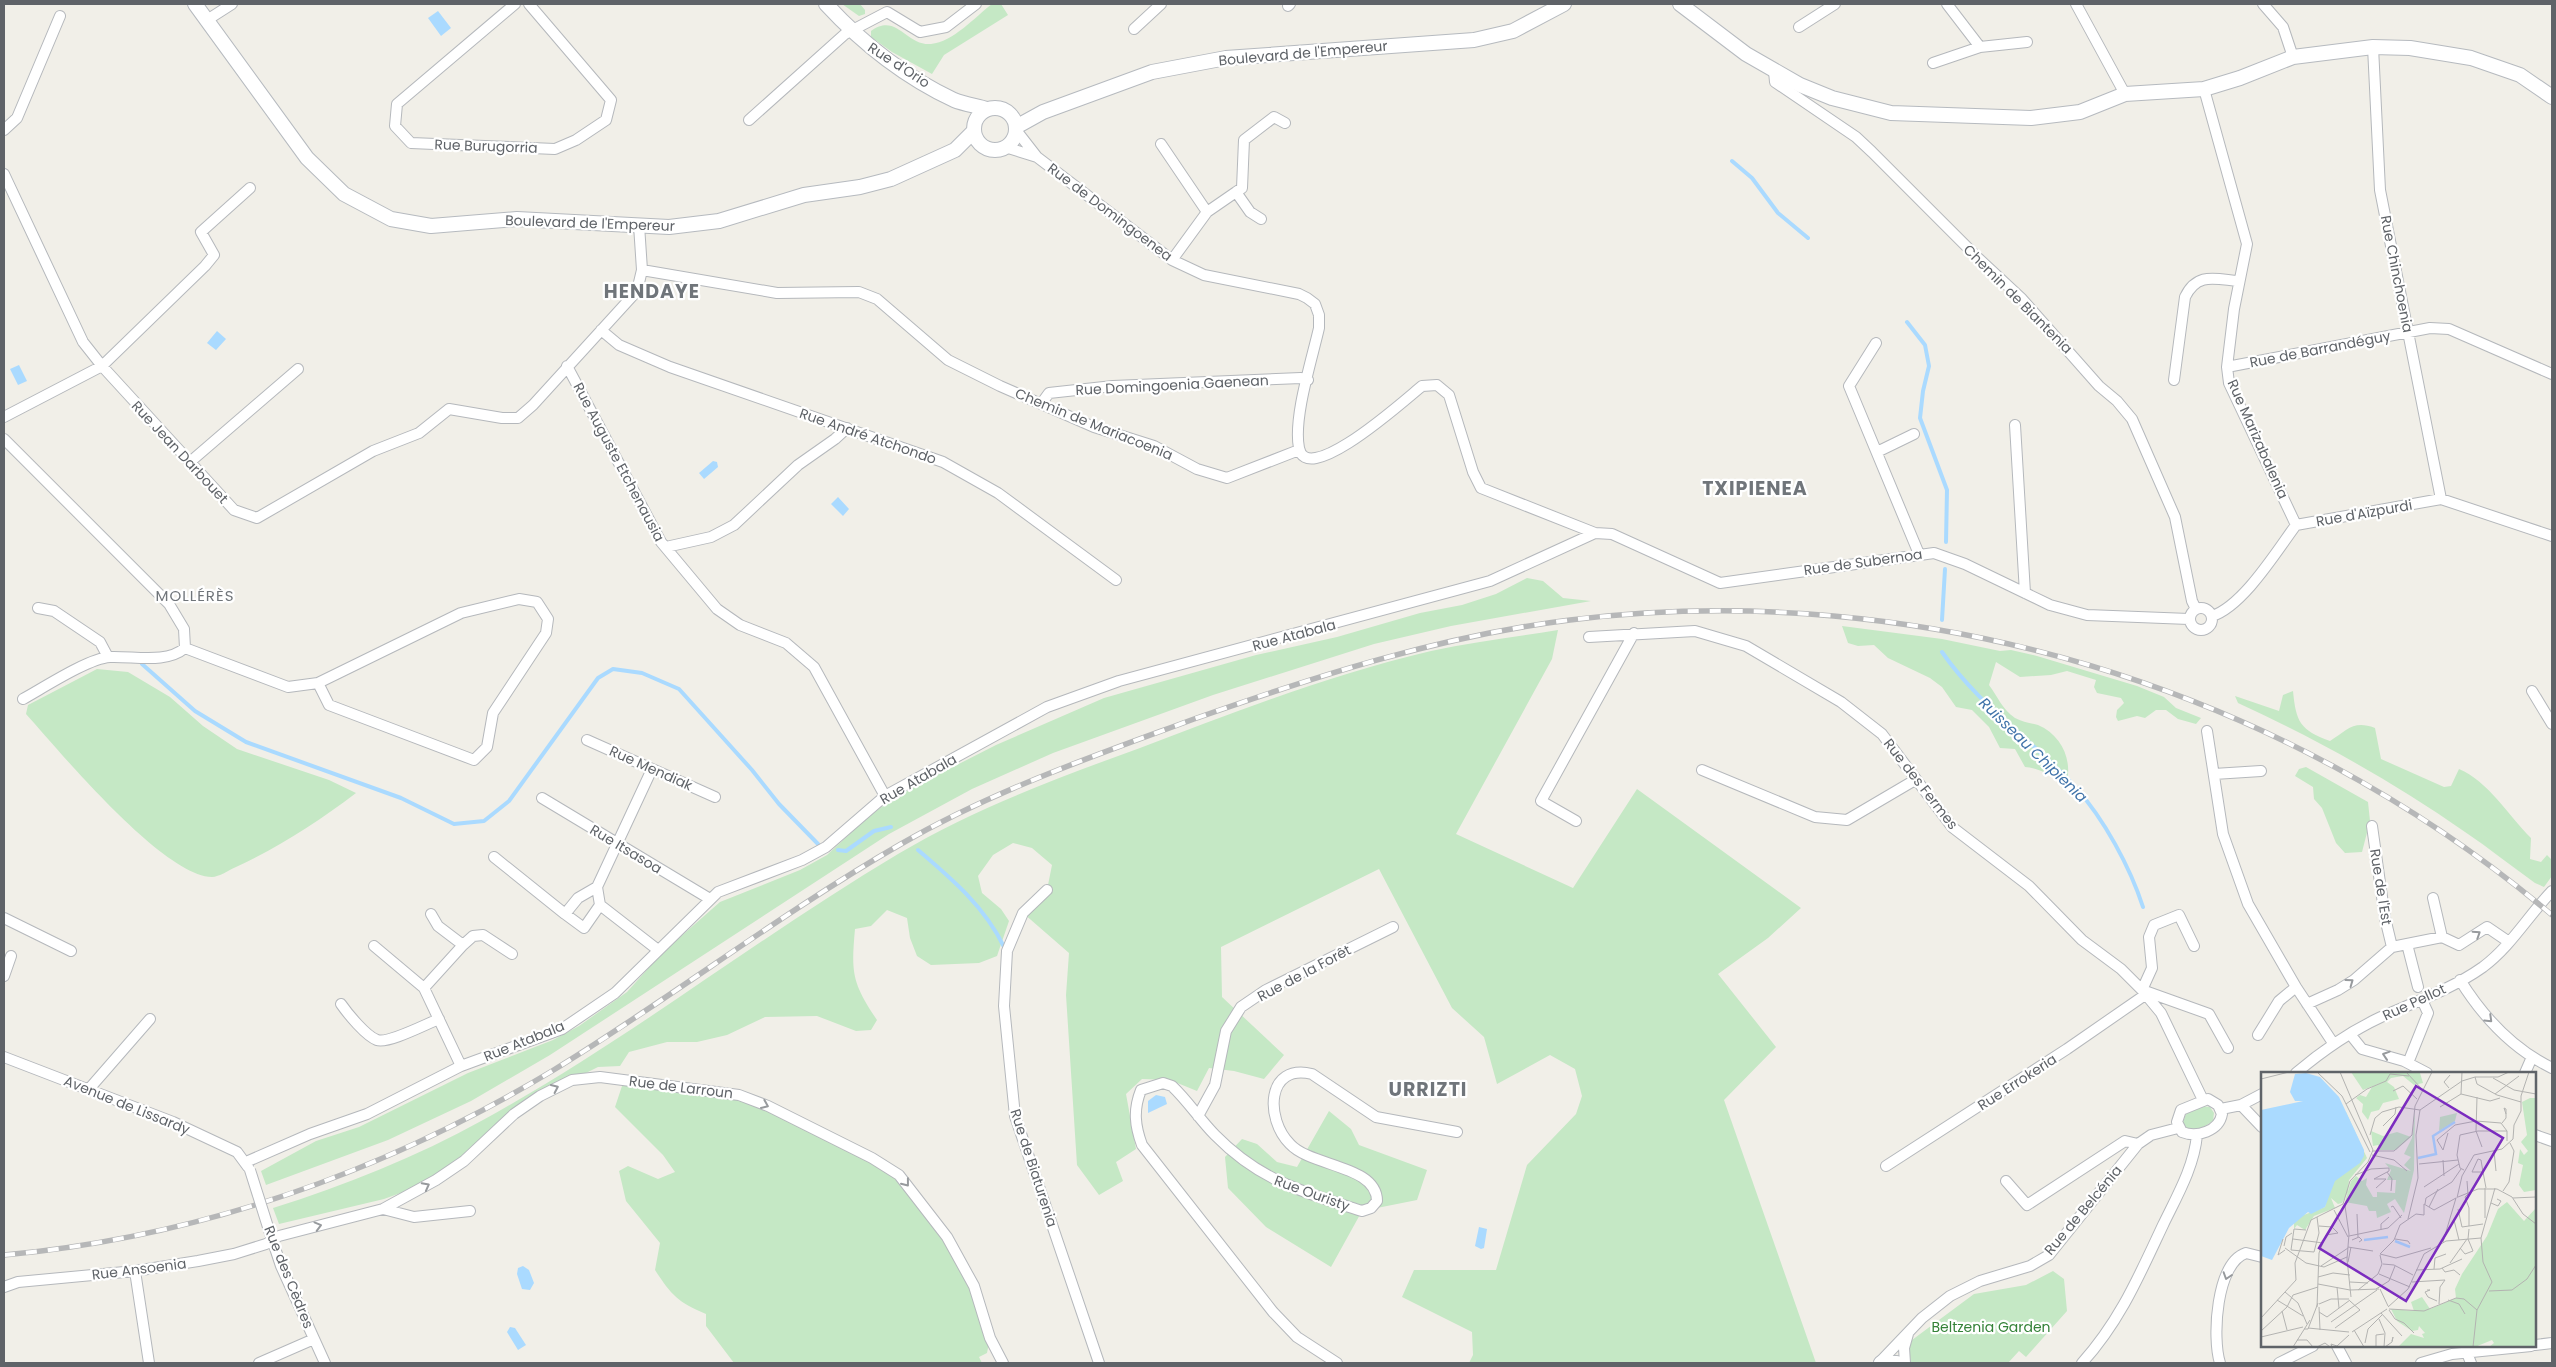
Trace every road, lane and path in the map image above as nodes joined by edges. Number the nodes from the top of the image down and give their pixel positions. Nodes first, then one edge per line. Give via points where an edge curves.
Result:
1 (195, 4) edge
2 (232, 4) edge
3 (515, 4) edge
4 (529, 4) edge
5 (826, 4) edge
6 (976, 4) edge
7 (1161, 4) edge
8 (1564, 4) edge
9 (1680, 4) edge
10 (1836, 4) edge
11 (1947, 4) edge
12 (2076, 4) edge
13 (2263, 4) edge
14 (60, 16) dead end
15 (207, 20) junction
16 (1799, 27) dead end
17 (1134, 29) dead end
18 (852, 32) junction
19 (2027, 42) dead end
20 (1980, 47) junction
21 (2373, 47) junction
22 (2293, 57) junction
23 (1933, 63) dead end
24 (1774, 71) junction
25 (2204, 89) junction
26 (2125, 94) junction
27 (2552, 96) edge
28 (955, 100) junction
29 (987, 109) junction
30 (1043, 112) junction
31 (1009, 114) junction
32 (749, 120) dead end
33 (1285, 123) dead end
34 (974, 128) junction
35 (1016, 128) junction
36 (4, 130) edge
37 (1161, 144) dead end
38 (1005, 147) junction
39 (985, 148) junction
40 (955, 150) junction
41 (1038, 157) junction
42 (4, 174) edge
43 (250, 188) dead end
44 (1236, 192) junction
45 (1207, 212) junction
46 (1261, 219) dead end
47 (639, 225) junction
48 (1172, 260) junction
49 (642, 270) junction
50 (2238, 281) junction
51 (601, 330) junction
52 (2409, 332) junction
53 (1876, 343) dead end
54 (102, 366) junction
55 (567, 366) junction
56 (2227, 367) junction
57 (298, 369) dead end
58 (2552, 374) edge
59 (1308, 380) junction
60 (2174, 380) dead end
61 (1041, 404) junction
62 (4, 417) edge
63 (2015, 425) dead end
64 (847, 428) junction
65 (1914, 434) dead end
66 (4, 439) edge
67 (1299, 450) junction
68 (1877, 452) junction
69 (190, 462) junction
70 (2441, 499) junction
71 (2296, 525) junction
72 (1595, 533) junction
73 (2552, 536) edge
74 (666, 547) junction
75 (1919, 554) junction
76 (1116, 580) dead end
77 (2025, 593) junction
78 (38, 608) dead end
79 (2196, 608) junction
80 (2212, 616) junction
81 (2190, 619) junction
82 (1634, 633) junction
83 (1589, 637) dead end
84 (185, 648) junction
85 (108, 657) junction
86 (318, 683) junction
87 (2532, 691) dead end
88 (23, 700) dead end
89 (2552, 724) edge
90 (2207, 731) dead end
91 (587, 740) dead end
92 (652, 769) junction
93 (1702, 770) dead end
94 (2260, 771) dead end
95 (2214, 774) junction
96 (1915, 780) junction
97 (885, 796) junction
98 (715, 797) dead end
99 (542, 798) dead end
100 (1576, 821) dead end
101 (2372, 826) dead end
102 (617, 843) junction
103 (494, 857) dead end
104 (597, 887) junction
105 (1047, 890) dead end
106 (2552, 891) edge
107 (2433, 898) dead end
108 (710, 899) junction
109 (600, 905) junction
110 (431, 914) dead end
111 (565, 914) junction
112 (4, 918) edge
113 (1393, 927) dead end
114 (2442, 937) junction
115 (2509, 942) junction
116 (2406, 944) junction
117 (463, 945) junction
118 (374, 946) dead end
119 (2194, 946) dead end
120 (2392, 947) junction
121 (658, 950) junction
122 (71, 951) dead end
123 (512, 954) dead end
124 (11, 956) dead end
125 (4, 976) edge
126 (2460, 980) junction
127 (2296, 987) junction
128 (2418, 987) dead end
129 (424, 988) junction
130 (2144, 992) junction
131 (2422, 1000) junction
132 (341, 1004) dead end
133 (2307, 1004) junction
134 (150, 1019) dead end
135 (439, 1019) junction
136 (2350, 1034) junction
137 (2258, 1035) dead end
138 (2333, 1043) junction
139 (2228, 1048) dead end
140 (4, 1057) edge
141 (2532, 1057) junction
142 (2408, 1063) junction
143 (461, 1066) junction
144 (2552, 1068) edge
145 (2297, 1072) edge
146 (2424, 1072) edge
147 (2525, 1072) edge
148 (89, 1089) junction
149 (2261, 1095) edge
150 (2203, 1100) junction
151 (2241, 1105) junction
152 (2221, 1109) junction
153 (1198, 1116) junction
154 (2261, 1127) edge
155 (2178, 1128) junction
156 (1457, 1132) dead end
157 (2196, 1135) junction
158 (2536, 1135) edge
159 (2552, 1141) edge
160 (2138, 1144) junction
161 (248, 1166) junction
162 (1886, 1166) dead end
163 (2006, 1180) dead end
164 (383, 1209) junction
165 (470, 1212) dead end
166 (272, 1239) junction
167 (2261, 1257) edge
168 (134, 1271) junction
169 (4, 1287) edge
170 (1908, 1333) junction
171 (314, 1339) junction
172 (2552, 1343) edge
173 (2536, 1345) edge
174 (2311, 1347) edge
175 (2338, 1347) edge
176 (2522, 1347) edge
177 (2450, 1350) edge
178 (2467, 1353) junction
179 (149, 1363) edge
180 (258, 1363) edge
181 (325, 1363) edge
182 (1003, 1363) edge
183 (1099, 1363) edge
184 (1337, 1363) edge
185 (1880, 1363) edge
186 (1897, 1363) edge
187 (1906, 1363) edge
188 (2082, 1363) edge
189 (2220, 1363) edge
190 (2279, 1363) edge
191 (2346, 1363) edge
192 (2421, 1363) edge
193 (2471, 1363) edge

1 - 15 main road, Boulevard de l'Empereur
2 - 15 street
3 - 4 street, Rue Burugorria via 397,104 395,126 411,143 555,149 576,140 606,120 611,100
5 - 18 main road, Rue d'Orio
6 - 18 street via 946,28 920,32 887,12
7 - 17 street
8 - 30 main road, Boulevard de l'Empereur via 1513,31 1474,40 1226,58 1152,72
9 - 24 main road
10 - 16 street
11 - 20 street
12 - 26 street
13 - 22 street via 2283,28
14 - 36 street via 17,118
15 - 47 main road, Boulevard de l'Empereur via 307,158 344,194 391,218 431,226 517,219
18 - 28 main road, Rue d'Orio via 883,58
18 - 32 street via 845,34
19 - 20 street
20 - 23 street
21 - 22 main road
21 - 27 main road via 2410,48 2470,58 2520,75
21 - 52 street, Rue Chinchoenia via 2380,190
22 - 25 main road
24 - 26 main road via 1832,98 1891,113 1921,116 2031,118 2080,112
24 - 79 street, Chemin de Biantenia via 1775,82 1856,136 2028,305 2099,386 2124,408 2132,419 2172,509
25 - 26 main road
25 - 50 street, Rue Marizabalenia via 2247,244
28 - 29 main road, Rue d'Orio
28 - 34 main road, Rue d'Orio
29 - 31 main road, Boulevard de l'Empereur via 1001,109
29 - 34 main road, Boulevard de l'Empereur via 977,118
30 - 31 main road, Boulevard de l'Empereur
30 - 35 main road, Boulevard de l'Empereur
31 - 35 main road
33 - 44 street via 1274,117 1244,140 1242,188
34 - 39 main road
34 - 40 main road, Boulevard de l'Empereur
35 - 38 main road, Boulevard de l'Empereur via 1013,140
35 - 41 street, Rue de Domingoenea
37 - 45 street
38 - 39 main road, Boulevard de l'Empereur via 999,150
38 - 41 street, Rue de Domingoenea
39 - 40 main road, Boulevard de l'Empereur
40 - 47 main road, Boulevard de l'Empereur via 891,179 804,195 718,221 669,227
41 - 48 street, Rue de Domingoenea
42 - 54 street, Rue Jean Darbouet via 83,342
43 - 54 street via 201,232 214,254 205,266
44 - 45 street
44 - 46 street via 1250,212
45 - 48 street
47 - 49 street
48 - 59 street, Rue de Domingoenea via 1204,275 1308,298 1315,304 1319,328
49 - 51 street via 637,291
49 - 61 street, Chemin de Mariacoenia via 777,293 859,292 877,299 948,360
50 - 56 street, Rue Marizabalenia
50 - 60 street via 2207,279 2198,280 2190,286 2185,297
51 - 55 street
51 - 64 street, Rue André Atchondo via 619,345 670,367
52 - 56 street, Rue de Barrandéguy
52 - 58 street, Rue de Barrandéguy via 2449,329
52 - 70 street, Rue Chinchoenia
53 - 68 street via 1849,386
54 - 62 street
54 - 69 street, Rue Jean Darbouet
55 - 69 street, Rue Jean Darbouet via 518,418 449,409 419,432 372,451 257,518 234,510
55 - 74 street, Rue Auguste Etchenausia
56 - 71 street, Rue Marizabalenia via 2230,383
57 - 69 street
59 - 61 street, Rue Domingoenia Gaenean via 1113,386 1049,393
59 - 67 street, Rue de Domingoenea via 1298,428
61 - 67 street, Chemin de Mariacoenia via 1094,427 1154,446 1197,469 1227,478
63 - 77 street
64 - 74 street via 798,465 734,525 711,537
64 - 76 street, Rue André Atchondo via 943,462 998,493
65 - 68 street
66 - 84 street via 169,604 184,629
67 - 72 street via 1306,458 1317,459 1342,448 1422,386 1437,385 1448,395 1481,488
68 - 75 street
70 - 71 street, Rue d'Aïzpurdi
70 - 73 street, Rue d'Aïzpurdi
71 - 80 street, Rue d'Aïzpurdi via 2237,602
72 - 75 street, Rue de Subernoa via 1612,534 1720,583
72 - 97 street, Rue Atabala via 1490,582 1119,681 1056,704
74 - 97 street, Rue Auguste Etchenausia via 717,609 740,625 786,643 814,667
75 - 77 street, Rue de Subernoa via 1934,553 1965,564
77 - 81 street, Rue de Subernoa via 2050,605 2087,615
78 - 85 street via 54,611 100,642
79 - 80 street via 2209,610
79 - 81 street
80 - 81 street via 2212,623 2202,630 2195,629
82 - 83 street, Rue des Fermes
82 - 96 street, Rue des Fermes via 1695,631 1746,646 1841,702 1882,734
82 - 100 street via 1541,801
84 - 85 street via 175,657
84 - 86 street via 288,687
85 - 88 street
86 - 86 street via 329,706 474,760 487,747 493,713 546,633 548,619 537,602 519,599 461,613
87 - 89 street
90 - 95 street
91 - 92 street, Rue Mendiak
92 - 98 street, Rue Mendiak
92 - 102 street
93 - 96 street via 1815,817 1847,820
94 - 95 street
95 - 127 street via 2223,834 2248,904
96 - 130 street, Rue des Fermes via 1952,827 2029,886 2082,940 2121,969
97 - 108 street, Rue Atabala via 826,847 802,860 718,892
99 - 102 street, Rue Itsasoa
101 - 120 street, Rue de l'Est
102 - 104 street
102 - 108 street, Rue Itsasoa
103 - 111 street
104 - 109 street
104 - 111 street via 578,898
105 - 183 street, Rue de Biaturenia via 1023,913 1007,951 1004,1006 1014,1116
106 - 115 street, Rue Pellot
107 - 114 street
108 - 121 street, Rue Atabala
109 - 111 street via 584,928
109 - 121 street
110 - 117 street via 438,926
112 - 122 street
113 - 153 street, Rue de la Forêt via 1266,990 1241,1008 1226,1032 1215,1085
114 -> 115 street via 2459,945 2487,927
114 - 116 street
115 - 126 street, Rue Pellot via 2482,967
116 - 120 street
116 - 128 street
117 - 123 street via 473,936 483,935
117 - 129 street
118 - 129 street
119 - 130 street via 2179,915 2154,925 2149,937 2152,968
133 -> 120 street via 2354,980
121 - 143 street, Rue Atabala via 615,993 562,1029
124 - 125 street
126 - 131 street, Rue Pellot
126 -> 141 street via 2478,1008
127 - 133 street
127 - 137 street via 2279,1001
129 - 135 street
130 - 139 street via 2209,1014
130 - 150 street, Rue des Fermes via 2161,1014
130 - 162 street, Rue Errokeria via 2067,1049
131 - 136 street, Rue Pellot
131 - 142 street via 2428,1013
132 - 135 street via 349,1016 376,1040 385,1041
133 - 138 street
134 - 148 street
135 - 143 street
136 - 138 street, Rue Pellot
142 -> 136 street via 2362,1049
138 - 145 street, Rue Pellot
140 - 148 street, Avenue de Lissardy
141 - 144 street
141 - 147 street
142 - 146 street
143 - 161 street, Rue Atabala via 367,1114 310,1134
148 - 161 street, Avenue de Lissardy via 173,1122 237,1152
149 - 151 street
150 - 152 street via 2214,1101
150 - 155 street via 2181,1110 2177,1116
151 - 152 street
151 - 154 street
152 - 157 street via 2218,1123
153 - 156 street, Rue Ouristy via 1232,1151 1272,1180 1293,1190 1362,1211 1377,1202 1372,1184 1297,1151 1278,1127 1272,1107 1274,1095 1286,1078 1302,1071 1312,1074 1376,1117
153 - 184 street, Rue Ouristy via 1172,1086 1162,1083 1141,1090 1136,1102 1137,1131 1142,1145 1273,1312 1297,1337
155 - 157 street via 2190,1136
155 - 160 street, Rue de Belcénia via 2151,1135
157 - 188 street via 2196,1147 2188,1172 2126,1305
158 - 159 street
160 - 163 street via 2126,1141 2027,1205
160 - 170 street, Rue de Belcénia via 2049,1255 2030,1266 1965,1288 1922,1318
161 - 166 street, Rue des Cèdres, bridge
164 - 165 street via 414,1217
166 -> 164 street, Rue de Larroun
164 -> 182 street, Rue de Larroun via 464,1161 514,1114 572,1080 600,1077 739,1094 872,1158 899,1175 956,1253 974,1286 995,1350
166 - 168 street, Rue Ansoenia via 234,1254
166 - 171 street, Rue des Cèdres
167 -> 189 street via 2246,1253 2234,1260 2230,1267 2216,1321
168 - 169 street, Rue Ansoenia via 18,1282
168 - 179 street
170 - 185 street, Rue de Belcénia
170 - 187 street via 1904,1348
171 - 180 street
171 - 181 street, Rue des Cèdres
172 - 173 street
174 - 190 street
175 - 191 street
176 - 178 street
177 - 178 street
177 - 192 street
178 - 193 street
185 - 186 main road

